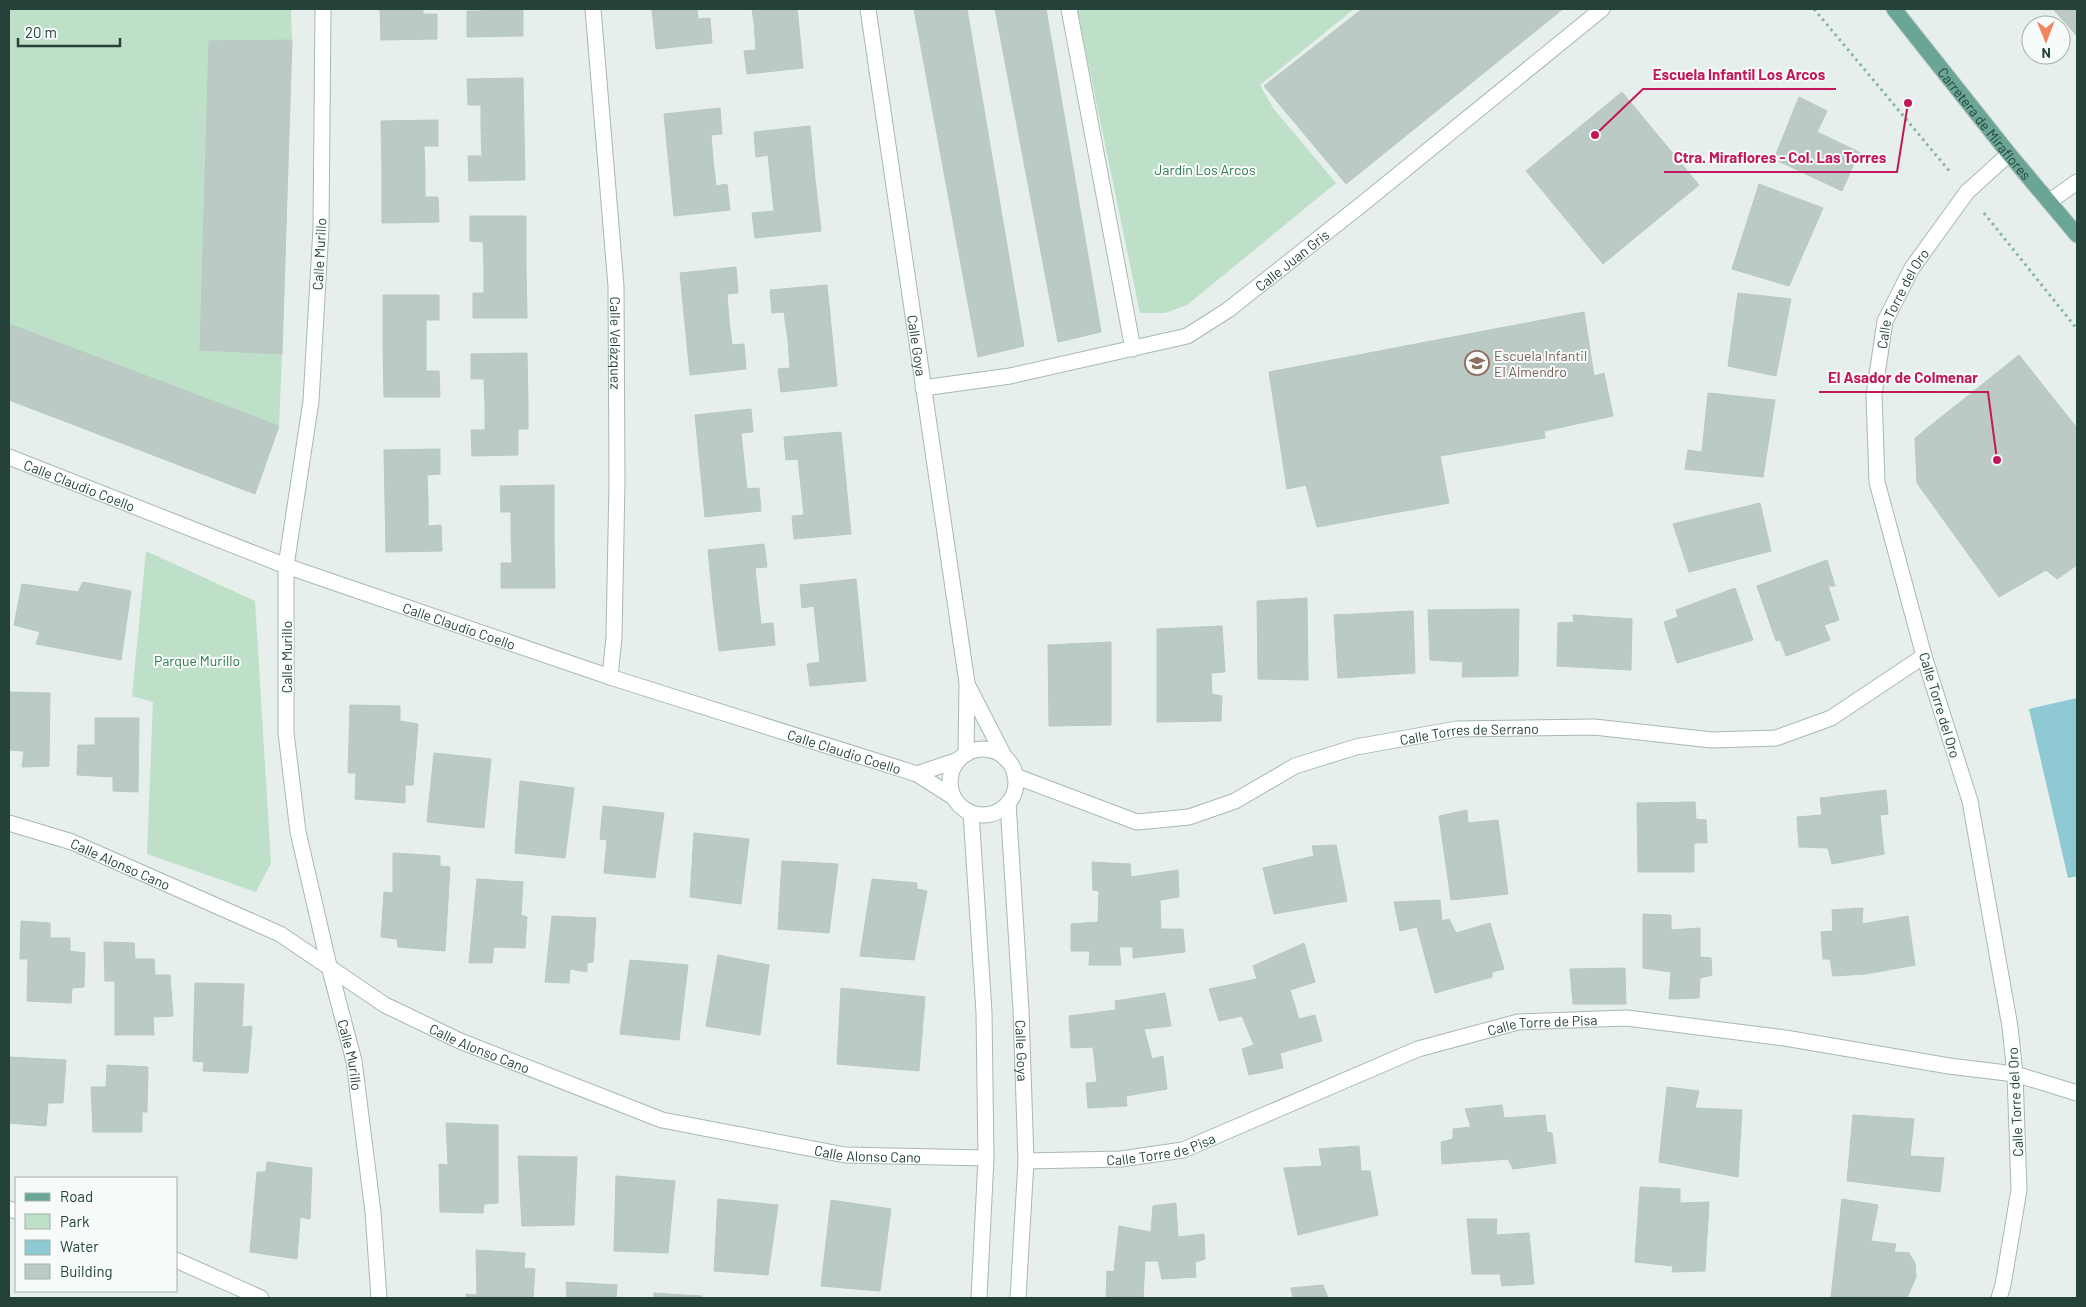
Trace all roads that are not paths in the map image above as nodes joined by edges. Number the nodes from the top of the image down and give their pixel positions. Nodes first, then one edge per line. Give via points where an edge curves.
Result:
1 (323, 9) edge
2 (592, 9) edge
3 (868, 9) edge
4 (1069, 9) edge
5 (1602, 9) edge
6 (1894, 9) edge
7 (2009, 154) junction
8 (2077, 182) edge
9 (2050, 201) junction
10 (2077, 236) edge
11 (1133, 349) junction
12 (923, 388) junction
13 (9, 457) edge
14 (286, 566) junction
15 (1924, 656) junction
16 (610, 677) junction
17 (967, 683) junction
18 (962, 757) junction
19 (1006, 758) junction
20 (917, 774) junction
21 (1015, 776) junction
22 (954, 797) junction
23 (1008, 803) junction
24 (971, 813) junction
25 (9, 823) edge
26 (329, 966) junction
27 (2015, 1074) junction
28 (2077, 1093) edge
29 (986, 1158) junction
30 (1026, 1161) junction
31 (178, 1261) edge
32 (261, 1298) edge
33 (379, 1298) edge
34 (979, 1298) edge
35 (1018, 1298) edge
36 (1999, 1298) edge

1 - 14 street, Calle Murillo via 321,228 311,401
2 - 16 street, Calle Velázquez via 616,286 617,482 614,638
3 - 12 street, Calle Goya
4 - 11 street
5 - 11 street, Calle Juan Gris via 1228,310 1187,336
6 - 7 main road, Carretera de Miraflores
7 - 9 main road, Carretera de Miraflores
7 - 15 street, Calle Torre del Oro via 1967,192 1912,268 1885,321 1874,396 1877,482
8 - 9 street
9 - 10 main road, Carretera de Miraflores
11 - 12 street, Calle Juan Gris via 1010,376
12 - 17 street, Calle Goya
13 - 14 street, Calle Claudio Coello
14 - 16 street, Calle Claudio Coello
14 - 26 street, Calle Murillo via 286,733 298,832
15 - 21 street, Calle Torres de Serrano via 1831,718 1776,738 1712,740 1594,727 1457,729 1356,747 1295,766 1234,801 1189,817 1137,822
15 - 27 street, Calle Torre del Oro via 1970,801 2010,1027
16 - 20 street, Calle Claudio Coello
17 - 18 street, Calle Goya
17 - 19 street, Calle Goya
18 - 19 street via 986,749
18 - 20 street, Calle Claudio Coello
18 - 22 street via 950,778
19 - 21 street
20 - 22 street, Calle Claudio Coello
21 - 23 street via 1016,787
22 - 24 street
23 - 24 street via 991,814
23 - 30 street, Calle Goya via 1021,1010
24 - 29 street via 984,1012
25 - 26 street, Calle Alonso Cano via 72,842 280,934
26 - 29 street, Calle Alonso Cano via 385,1005 460,1042 662,1120 845,1155
26 - 33 street, Calle Murillo via 354,1061 373,1212
27 - 28 street, Calle Torre de Pisa
27 - 30 street, Calle Torre de Pisa via 1786,1038 1627,1018 1518,1022 1418,1048 1183,1150 1121,1159
27 - 36 street, Calle Torre del Oro via 2020,1190 2004,1286
29 - 34 street
30 - 35 street, Calle Goya
31 - 32 street

